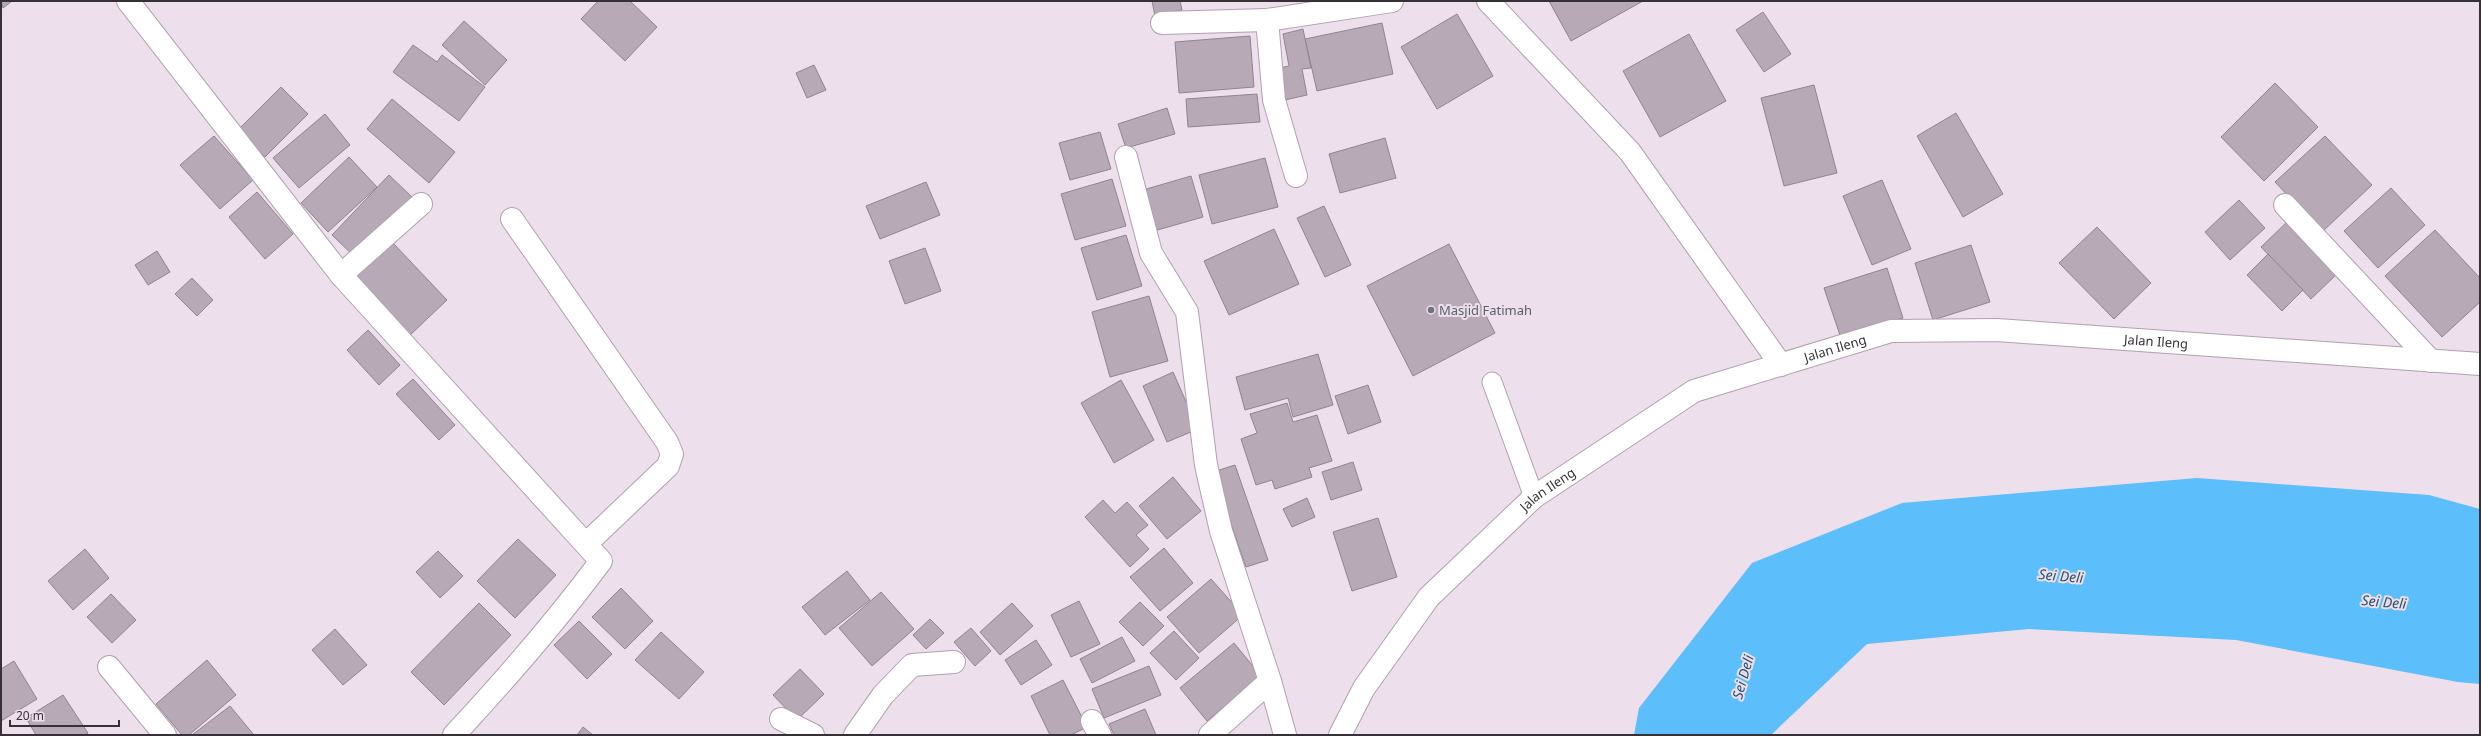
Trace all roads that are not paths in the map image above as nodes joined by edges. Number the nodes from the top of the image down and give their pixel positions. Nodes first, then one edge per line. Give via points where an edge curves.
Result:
1 (128, 1) edge
2 (1392, 1) edge
3 (1488, 1) edge
4 (1267, 20) junction
5 (1162, 23) dead end
6 (1126, 157) dead end
7 (1296, 176) dead end
8 (421, 204) dead end
9 (2284, 205) dead end
10 (512, 219) dead end
11 (341, 275) junction
12 (2431, 361) junction
13 (2480, 364) edge
14 (1782, 365) junction
15 (1492, 382) dead end
16 (1534, 497) junction
17 (586, 544) junction
18 (954, 662) dead end
19 (109, 667) dead end
20 (1270, 681) junction
21 (781, 719) dead end
22 (165, 735) edge
23 (454, 735) edge
24 (813, 735) edge
25 (855, 735) edge
26 (1210, 735) edge
27 (1285, 735) edge
28 (1340, 735) edge

1 - 11 street
2 - 4 street
3 - 14 street via 1630,152
4 - 5 street
4 - 7 street via 1274,100
6 - 20 street via 1151,254 1187,312 1206,465 1221,531
8 - 11 street
9 - 12 street
10 - 17 street via 667,442 672,454 668,466
11 - 17 street
12 - 13 street, Jalan Ileng
12 - 14 street, Jalan Ileng via 1996,330 1891,331
14 - 16 street, Jalan Ileng via 1694,391
15 - 16 lane
16 - 28 street, Jalan Ileng via 1429,597 1364,688
17 - 23 street via 601,561 567,607
18 - 25 street via 912,665 883,695
19 - 22 street
20 - 26 street
20 - 27 street
21 - 24 street

